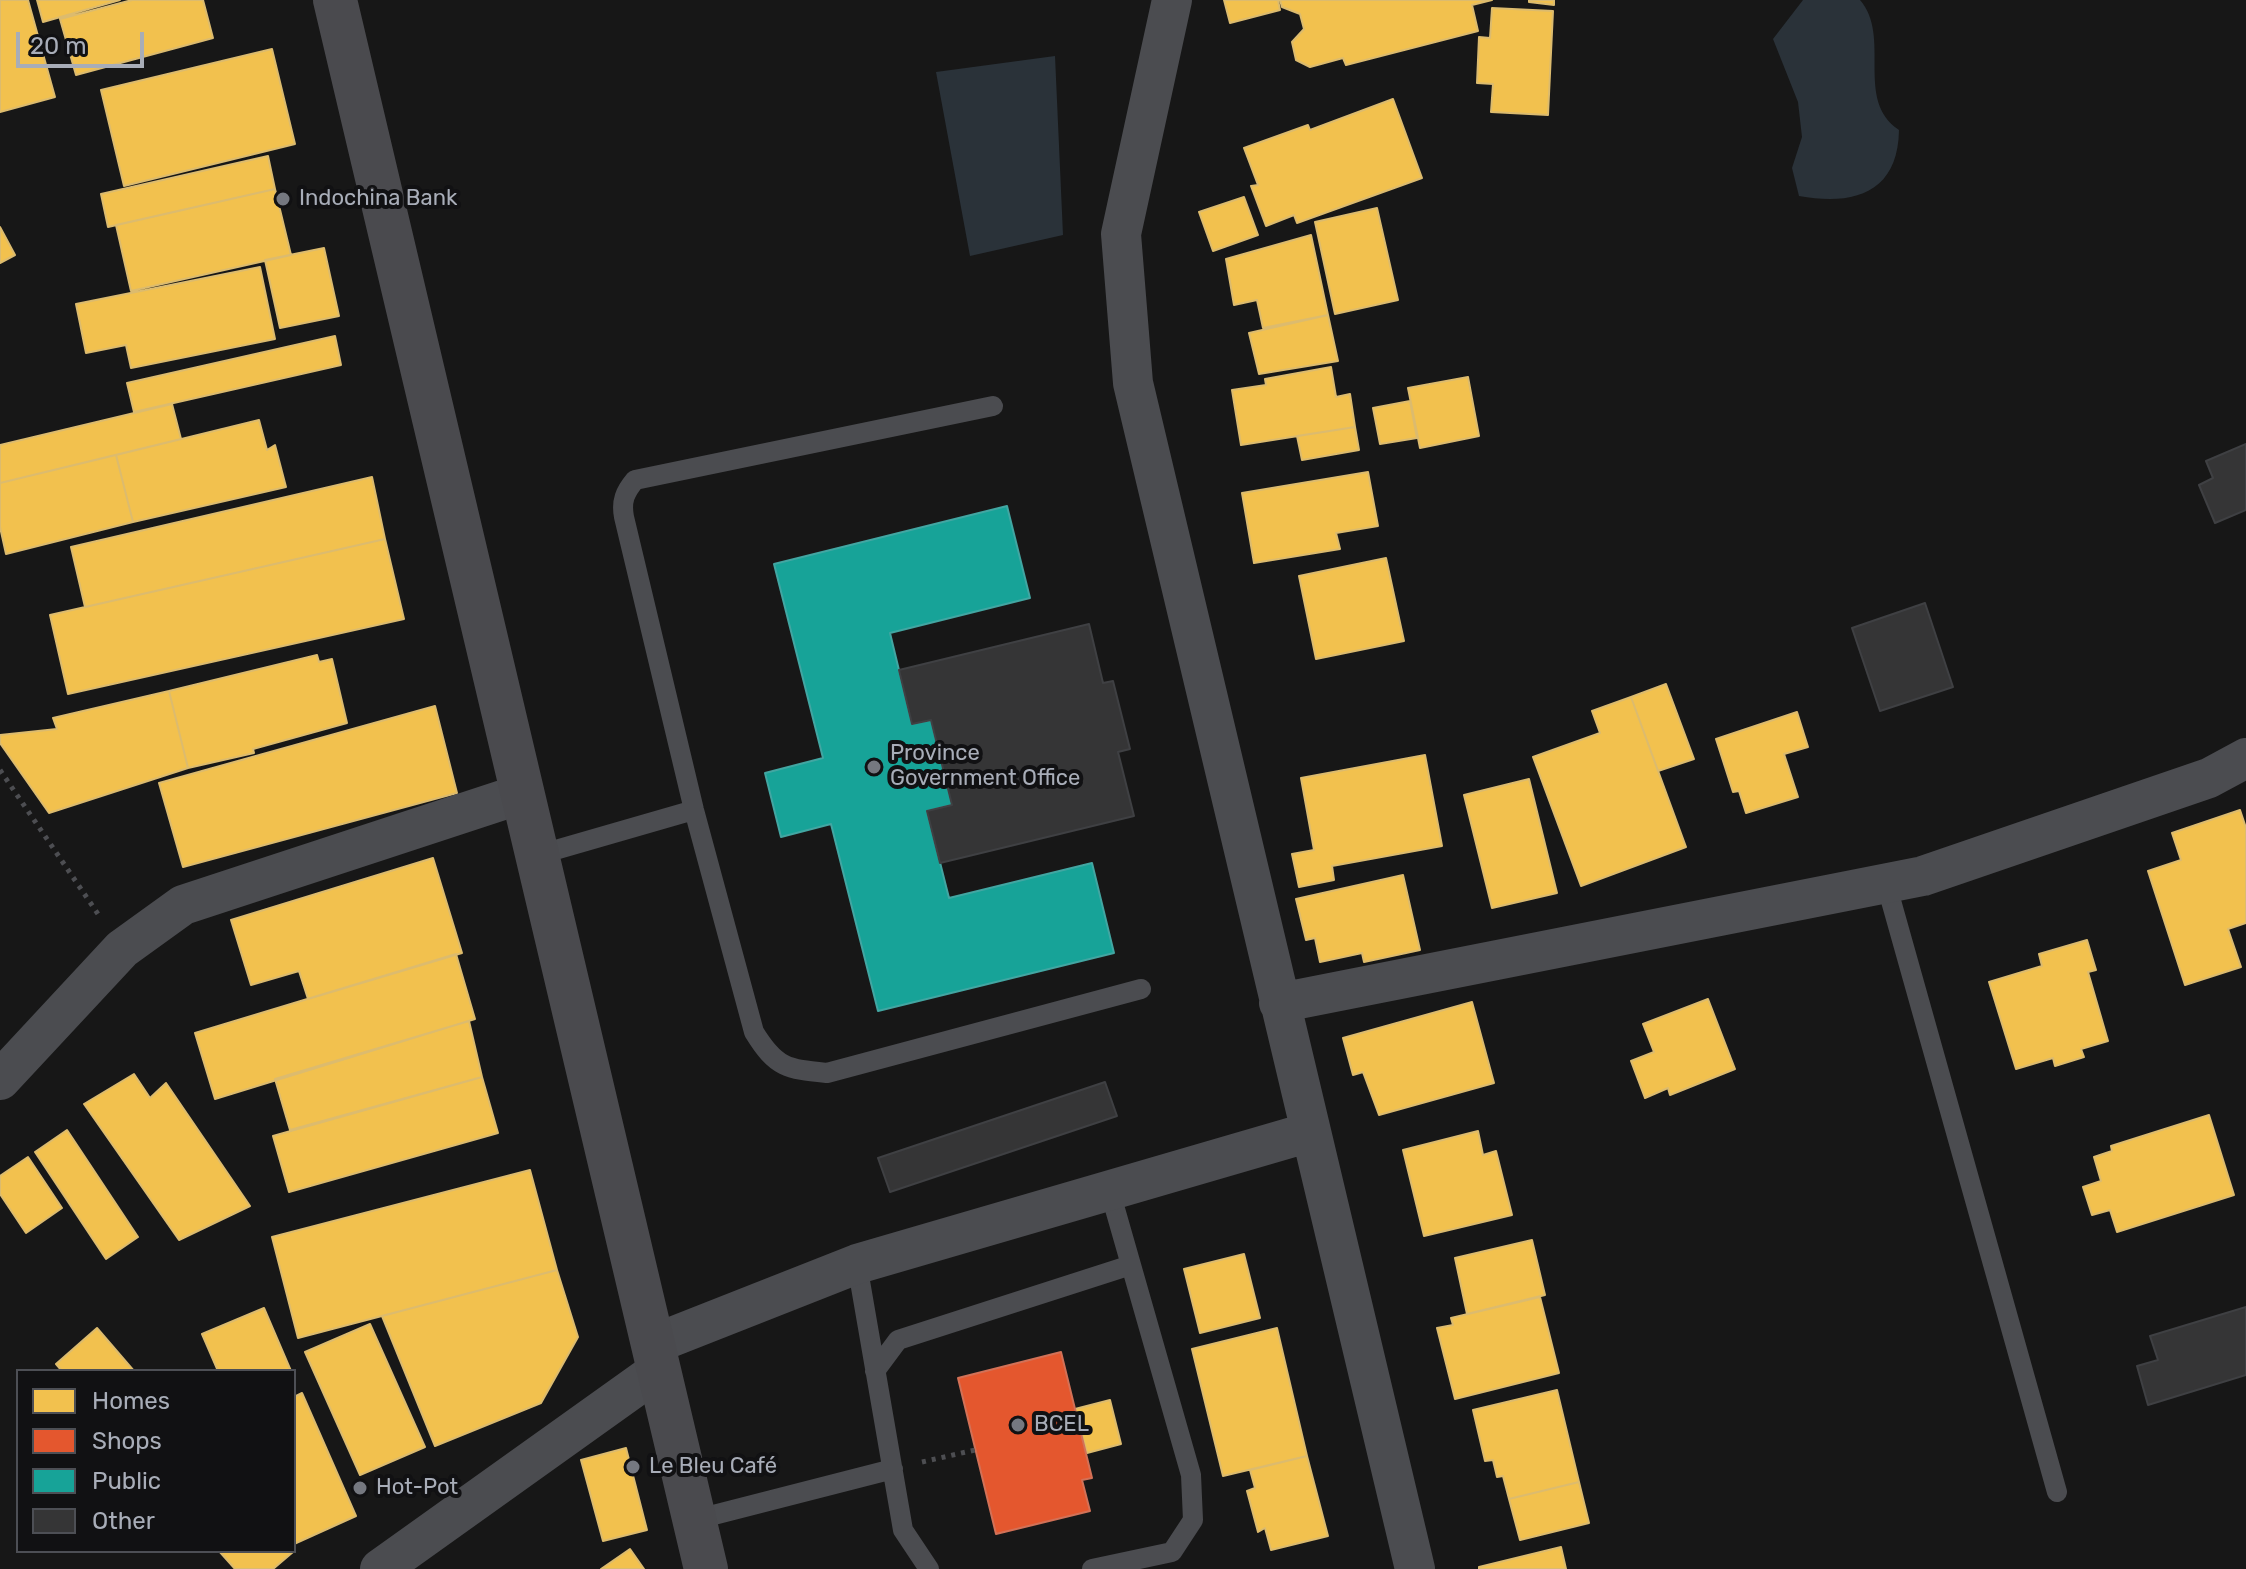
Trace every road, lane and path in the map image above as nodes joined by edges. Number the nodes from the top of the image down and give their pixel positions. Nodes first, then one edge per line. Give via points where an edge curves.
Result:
1 (335, 0) edge
2 (1172, 0) edge
3 (993, 406) dead end
4 (2246, 758) edge
5 (0, 770) edge
6 (524, 793) junction
7 (694, 810) junction
8 (538, 855) junction
9 (1886, 883) junction
10 (122, 949) junction
11 (1141, 989) dead end
12 (1279, 1003) junction
13 (0, 1080) edge
14 (1310, 1132) junction
15 (1109, 1188) junction
16 (857, 1264) junction
17 (1131, 1265) junction
18 (657, 1356) junction
19 (875, 1371) junction
20 (975, 1450) dead end
21 (893, 1469) junction
22 (2057, 1492) dead end
23 (694, 1520) junction
24 (380, 1569) edge
25 (706, 1569) edge
26 (929, 1569) edge
27 (1092, 1569) edge
28 (1415, 1569) edge

1 - 6 street
2 - 12 street via 1121,234 1133,383
3 - 7 lane via 635,480 629,487 624,517
4 - 9 street via 2179,788 1923,876
5 - 10 path
6 - 8 street
6 - 10 street via 183,905
7 - 8 lane
7 - 11 lane via 754,1032 769,1056 789,1069 827,1073
8 - 18 street
9 - 12 street
9 - 22 lane
10 - 13 street
12 - 14 street
14 - 15 street
14 - 28 street
15 - 16 street
15 - 17 lane
16 - 18 street
16 - 19 lane
17 - 19 lane via 898,1340
17 - 27 lane via 1191,1475 1193,1520 1172,1552
18 - 23 street
18 - 24 street
19 - 21 lane
20 - 21 path
21 - 23 lane
21 - 26 lane via 903,1530
23 - 25 street

